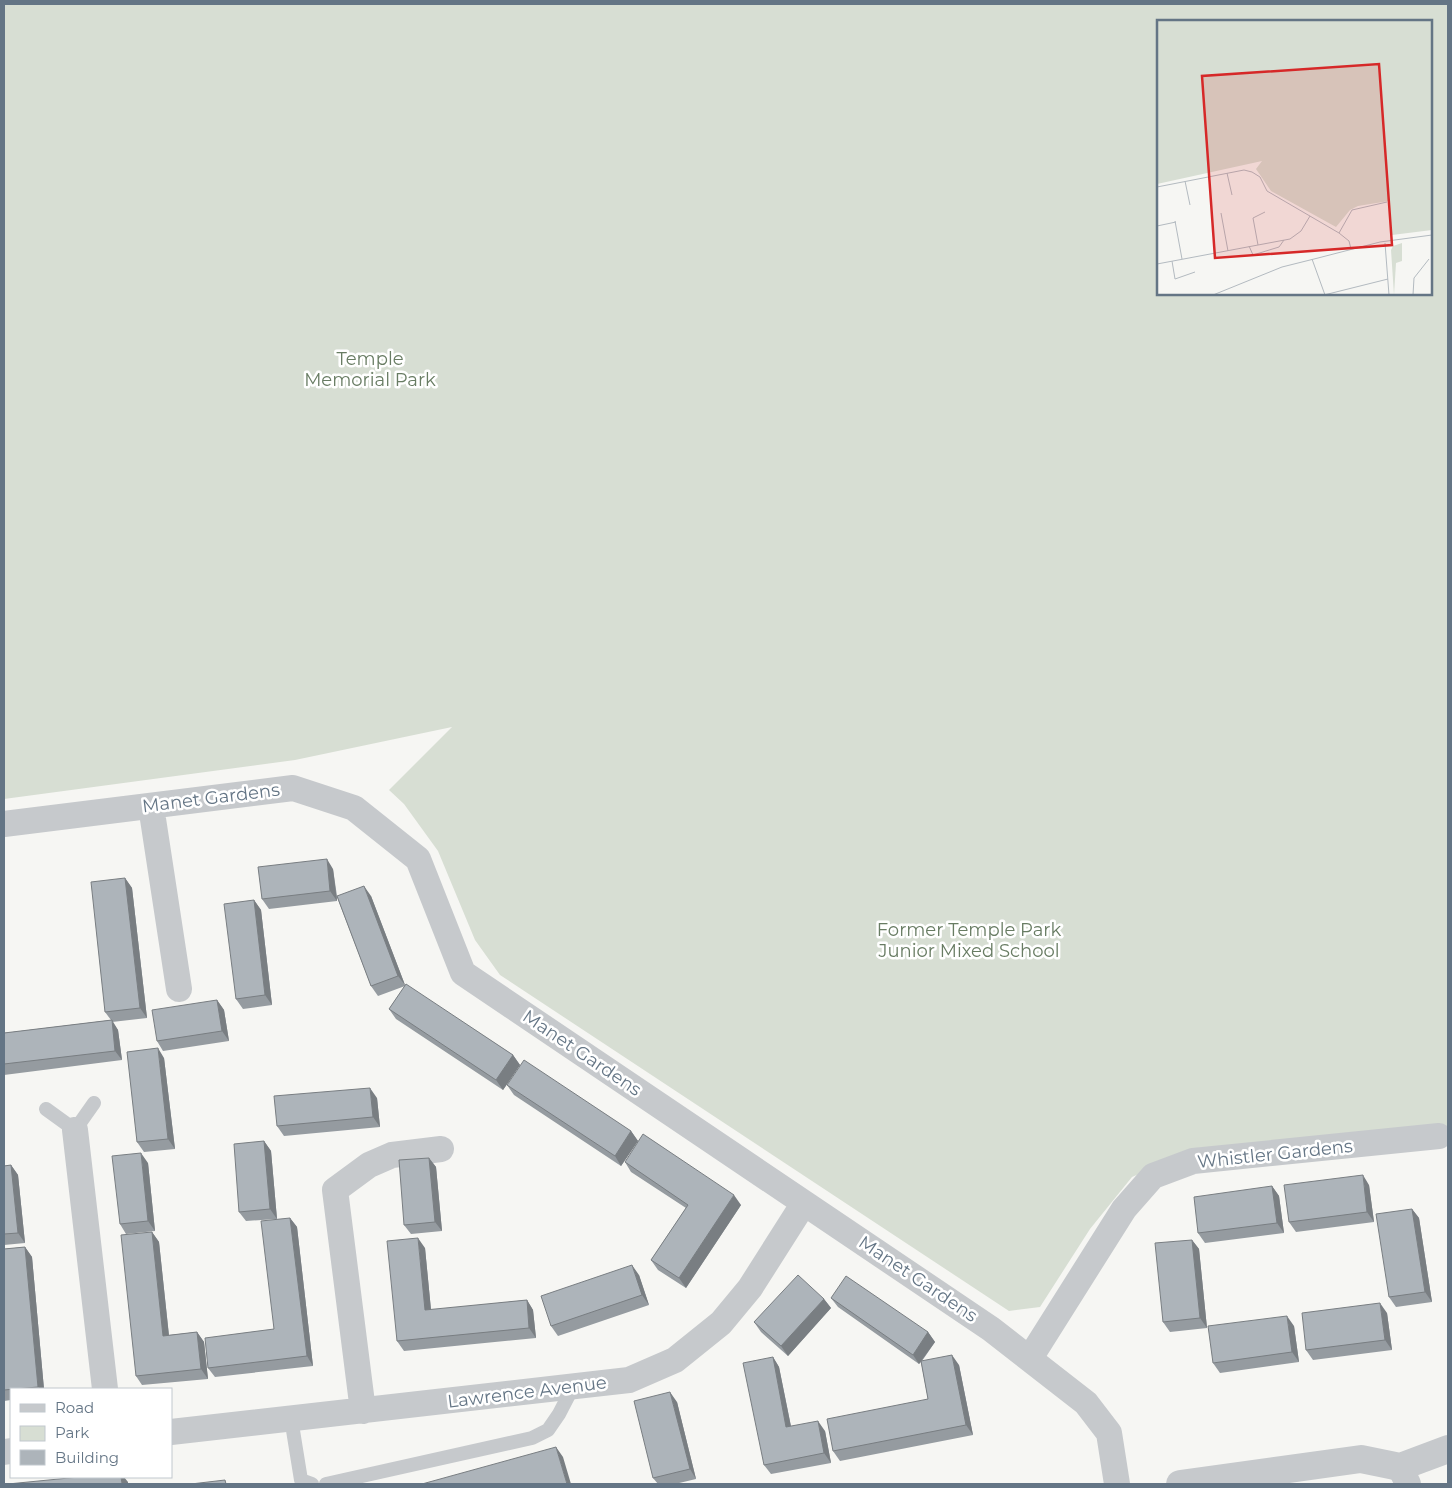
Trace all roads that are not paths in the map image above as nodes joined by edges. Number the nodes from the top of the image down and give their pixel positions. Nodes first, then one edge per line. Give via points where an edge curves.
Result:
1 (150, 806) junction
2 (4, 824) edge
3 (179, 989) dead end
4 (94, 1103) dead end
5 (46, 1109) dead end
6 (75, 1130) junction
7 (1439, 1136) dead end
8 (441, 1148) dead end
9 (804, 1203) junction
10 (1030, 1358) junction
11 (573, 1387) junction
12 (104, 1388) edge
13 (363, 1411) junction
14 (291, 1418) junction
15 (172, 1432) edge
16 (1448, 1449) edge
17 (1404, 1476) edge
18 (312, 1484) edge
19 (326, 1484) edge
20 (1117, 1484) edge
21 (1180, 1484) edge

1 - 2 street, Manet Gardens
1 - 3 street
1 - 9 street, Manet Gardens via 293,788 354,808 418,859 463,973
4 - 6 lane
5 - 6 lane
6 - 12 street
7 - 10 street, Whistler Gardens via 1193,1162 1153,1176 1124,1209
8 - 13 street via 392,1155 369,1165 335,1190
9 - 10 street, Manet Gardens
9 - 11 street, Lawrence Avenue via 750,1288 721,1323 676,1360 629,1380
10 - 20 street, Manet Gardens via 1086,1403 1109,1433
11 - 13 street, Lawrence Avenue
11 - 19 lane via 548,1430 532,1438
13 - 14 street, Lawrence Avenue
14 - 15 street, Lawrence Avenue
14 - 18 lane via 301,1480
16 - 17 street
17 - 21 street via 1361,1460

